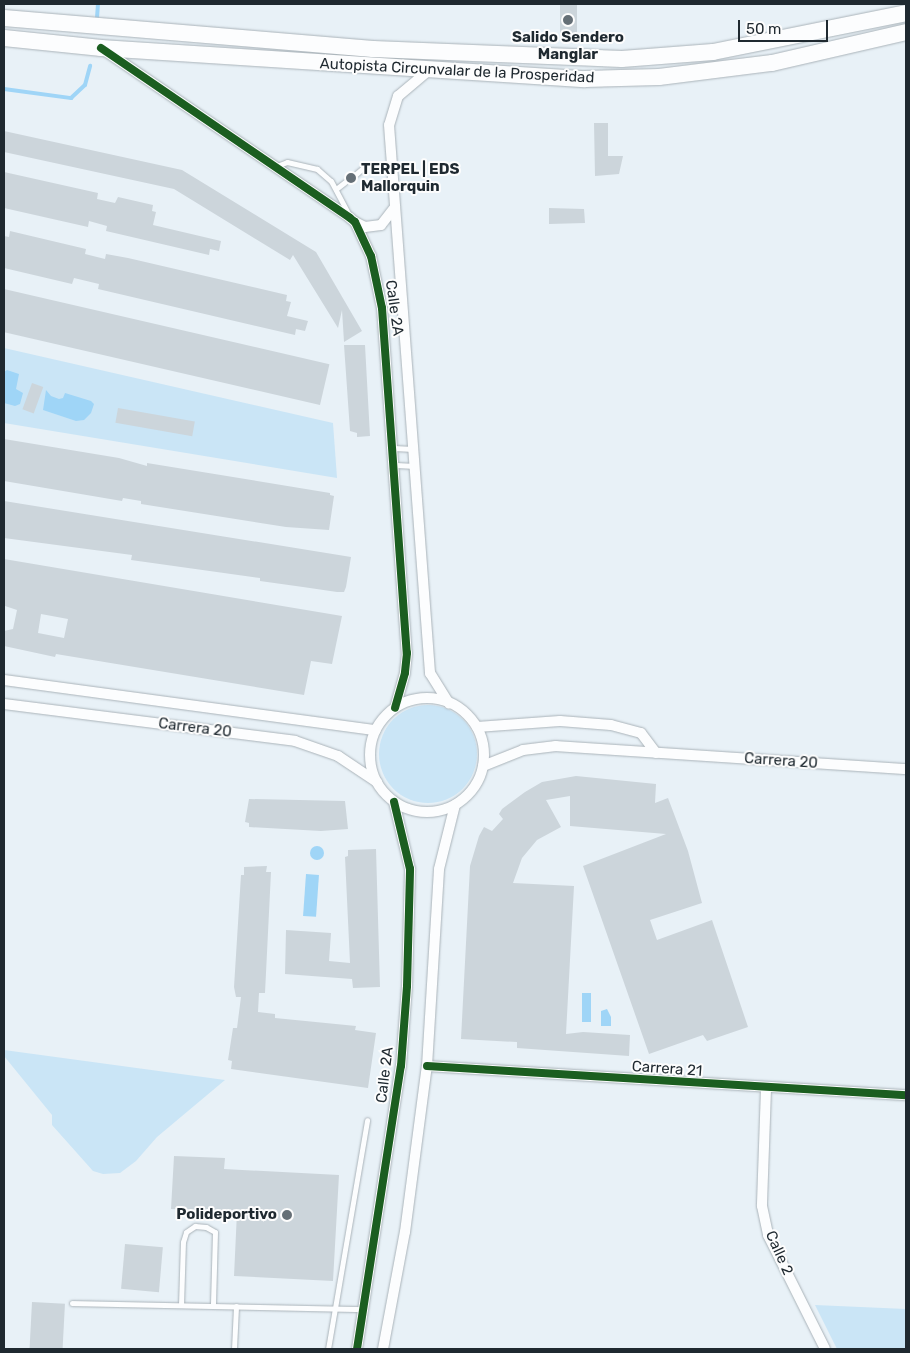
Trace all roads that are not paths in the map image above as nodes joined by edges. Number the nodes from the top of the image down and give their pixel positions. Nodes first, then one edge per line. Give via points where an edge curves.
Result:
1 (906, 13) edge
2 (4, 18) edge
3 (906, 32) edge
4 (4, 38) edge
5 (101, 48) junction
6 (428, 71) junction
7 (274, 167) junction
8 (363, 168) dead end
9 (356, 174) dead end
10 (345, 182) dead end
11 (336, 188) junction
12 (395, 206) junction
13 (352, 220) junction
14 (394, 448) junction
15 (416, 450) junction
16 (396, 465) junction
17 (417, 466) junction
18 (4, 680) edge
19 (449, 703) junction
20 (4, 704) edge
21 (395, 708) junction
22 (477, 727) junction
23 (376, 730) junction
24 (656, 753) junction
25 (483, 766) junction
26 (906, 769) edge
27 (376, 782) junction
28 (394, 802) junction
29 (455, 805) junction
30 (427, 1066) junction
31 (766, 1089) junction
32 (906, 1096) edge
33 (367, 1120) dead end
34 (72, 1303) dead end
35 (181, 1305) junction
36 (213, 1305) junction
37 (236, 1306) junction
38 (335, 1309) junction
39 (365, 1309) junction
40 (234, 1349) edge
41 (328, 1349) edge
42 (357, 1349) edge
43 (383, 1349) edge
44 (825, 1349) edge

1 - 2 highway, Autopista Circunvalar de la Prosperidad via 713,52 622,59 382,49
3 - 6 highway, Autopista Circunvalar de la Prosperidad via 772,63 659,77 585,79
4 - 5 highway, Autopista Circunvalar de la Prosperidad
5 - 6 highway, Autopista Circunvalar de la Prosperidad
5 - 7 street
6 - 12 street, Calle 2A via 407,86 392,109
7 - 11 lane via 287,162 317,169
7 - 13 street
8 - 9 lane
10 - 11 lane
11 - 13 lane
12 - 13 street via 381,224 365,226
12 - 15 street, Calle 2A
13 - 14 street, Calle 2A via 371,256 382,308
14 - 15 lane
14 - 16 street, Calle 2A
15 - 17 street, Calle 2A
16 - 17 lane
16 - 21 street, Calle 2A via 407,653
17 - 19 street, Calle 2A via 430,673
18 - 23 street, Carrera 20
19 - 21 street via 422,699
19 - 22 street via 465,713
20 - 27 street, Carrera 20 via 295,741 338,756
21 - 23 street
22 - 24 street via 560,721 611,725 640,733
22 - 25 street via 483,746
23 - 27 street via 369,755
24 - 25 street, Carrera 20 via 535,747
24 - 26 street, Carrera 20
25 - 29 street via 473,788
27 - 28 street
28 - 29 street via 424,812
28 - 39 street, Calle 2A via 410,869 407,986 401,1066
29 - 30 street via 439,869
30 - 31 street, Carrera 21
30 - 43 street via 405,1232
31 - 32 street, Carrera 21
31 - 44 street, Calle 2 via 762,1206 766,1225
33 - 38 lane
34 - 35 lane
35 - 36 lane
35 - 36 lane via 183,1242 186,1232 195,1226 215,1232
36 - 37 lane
37 - 38 lane
37 - 40 lane
38 - 39 lane
38 - 41 lane
39 - 42 street, Calle 2A

